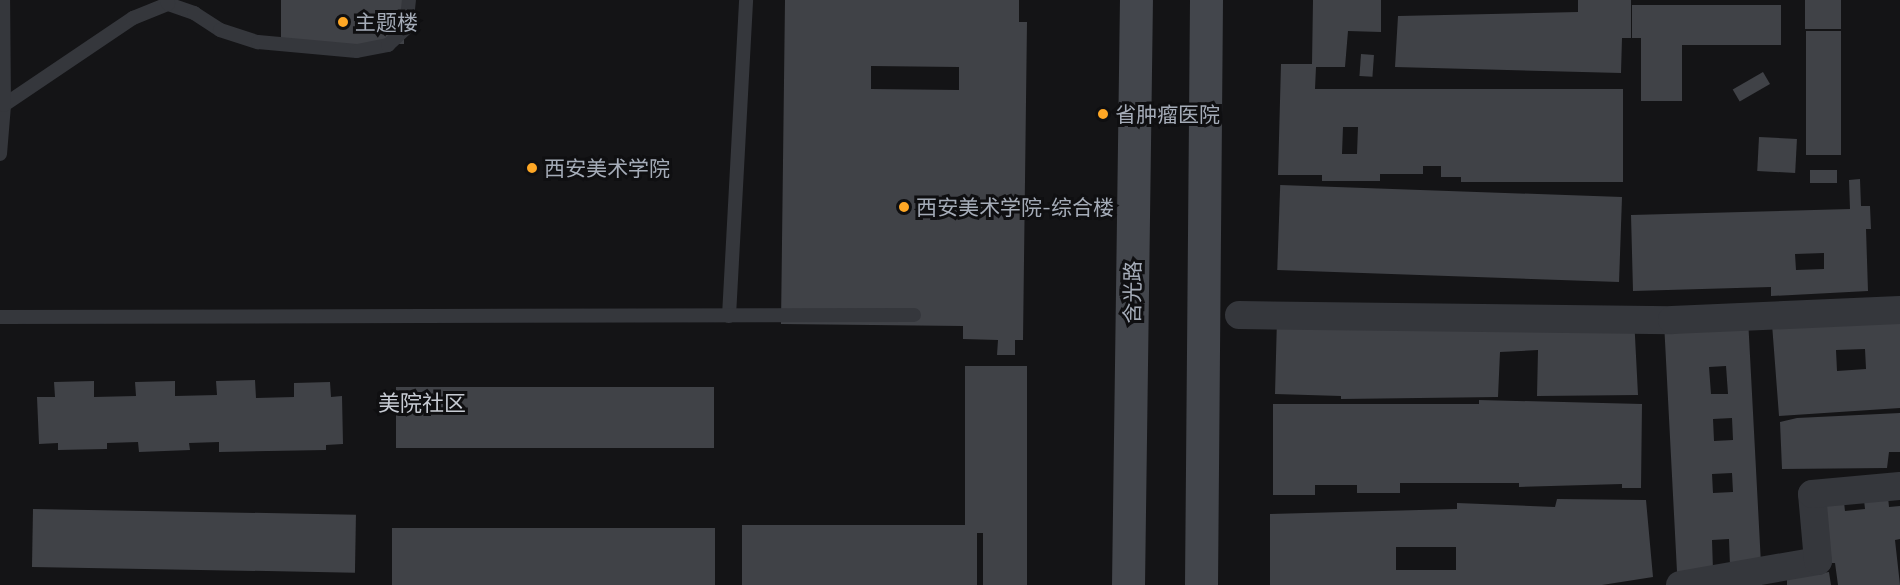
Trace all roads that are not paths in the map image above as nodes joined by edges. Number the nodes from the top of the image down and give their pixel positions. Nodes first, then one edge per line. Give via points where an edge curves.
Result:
1 (3, 0) edge
2 (409, 0) edge
3 (746, 0) edge
4 (1136, 0) edge
5 (1206, 0) edge
6 (168, 2) edge
7 (4, 105) junction
8 (0, 154) edge
9 (1900, 310) edge
10 (914, 315) dead end
11 (1239, 315) dead end
12 (729, 316) junction
13 (0, 317) edge
14 (1900, 486) edge
15 (1128, 585) edge
16 (1201, 585) edge
17 (1680, 585) edge

1 - 7 lane
2 - 6 lane via 406,28 388,45 357,51 258,42 220,30
3 - 12 lane
4 - 15 main road, 含光路
5 - 16 main road
6 - 7 lane via 133,18
7 - 8 lane
9 - 11 street via 1672,320
10 - 12 lane
12 - 13 lane
14 - 17 street via 1812,494 1818,561

